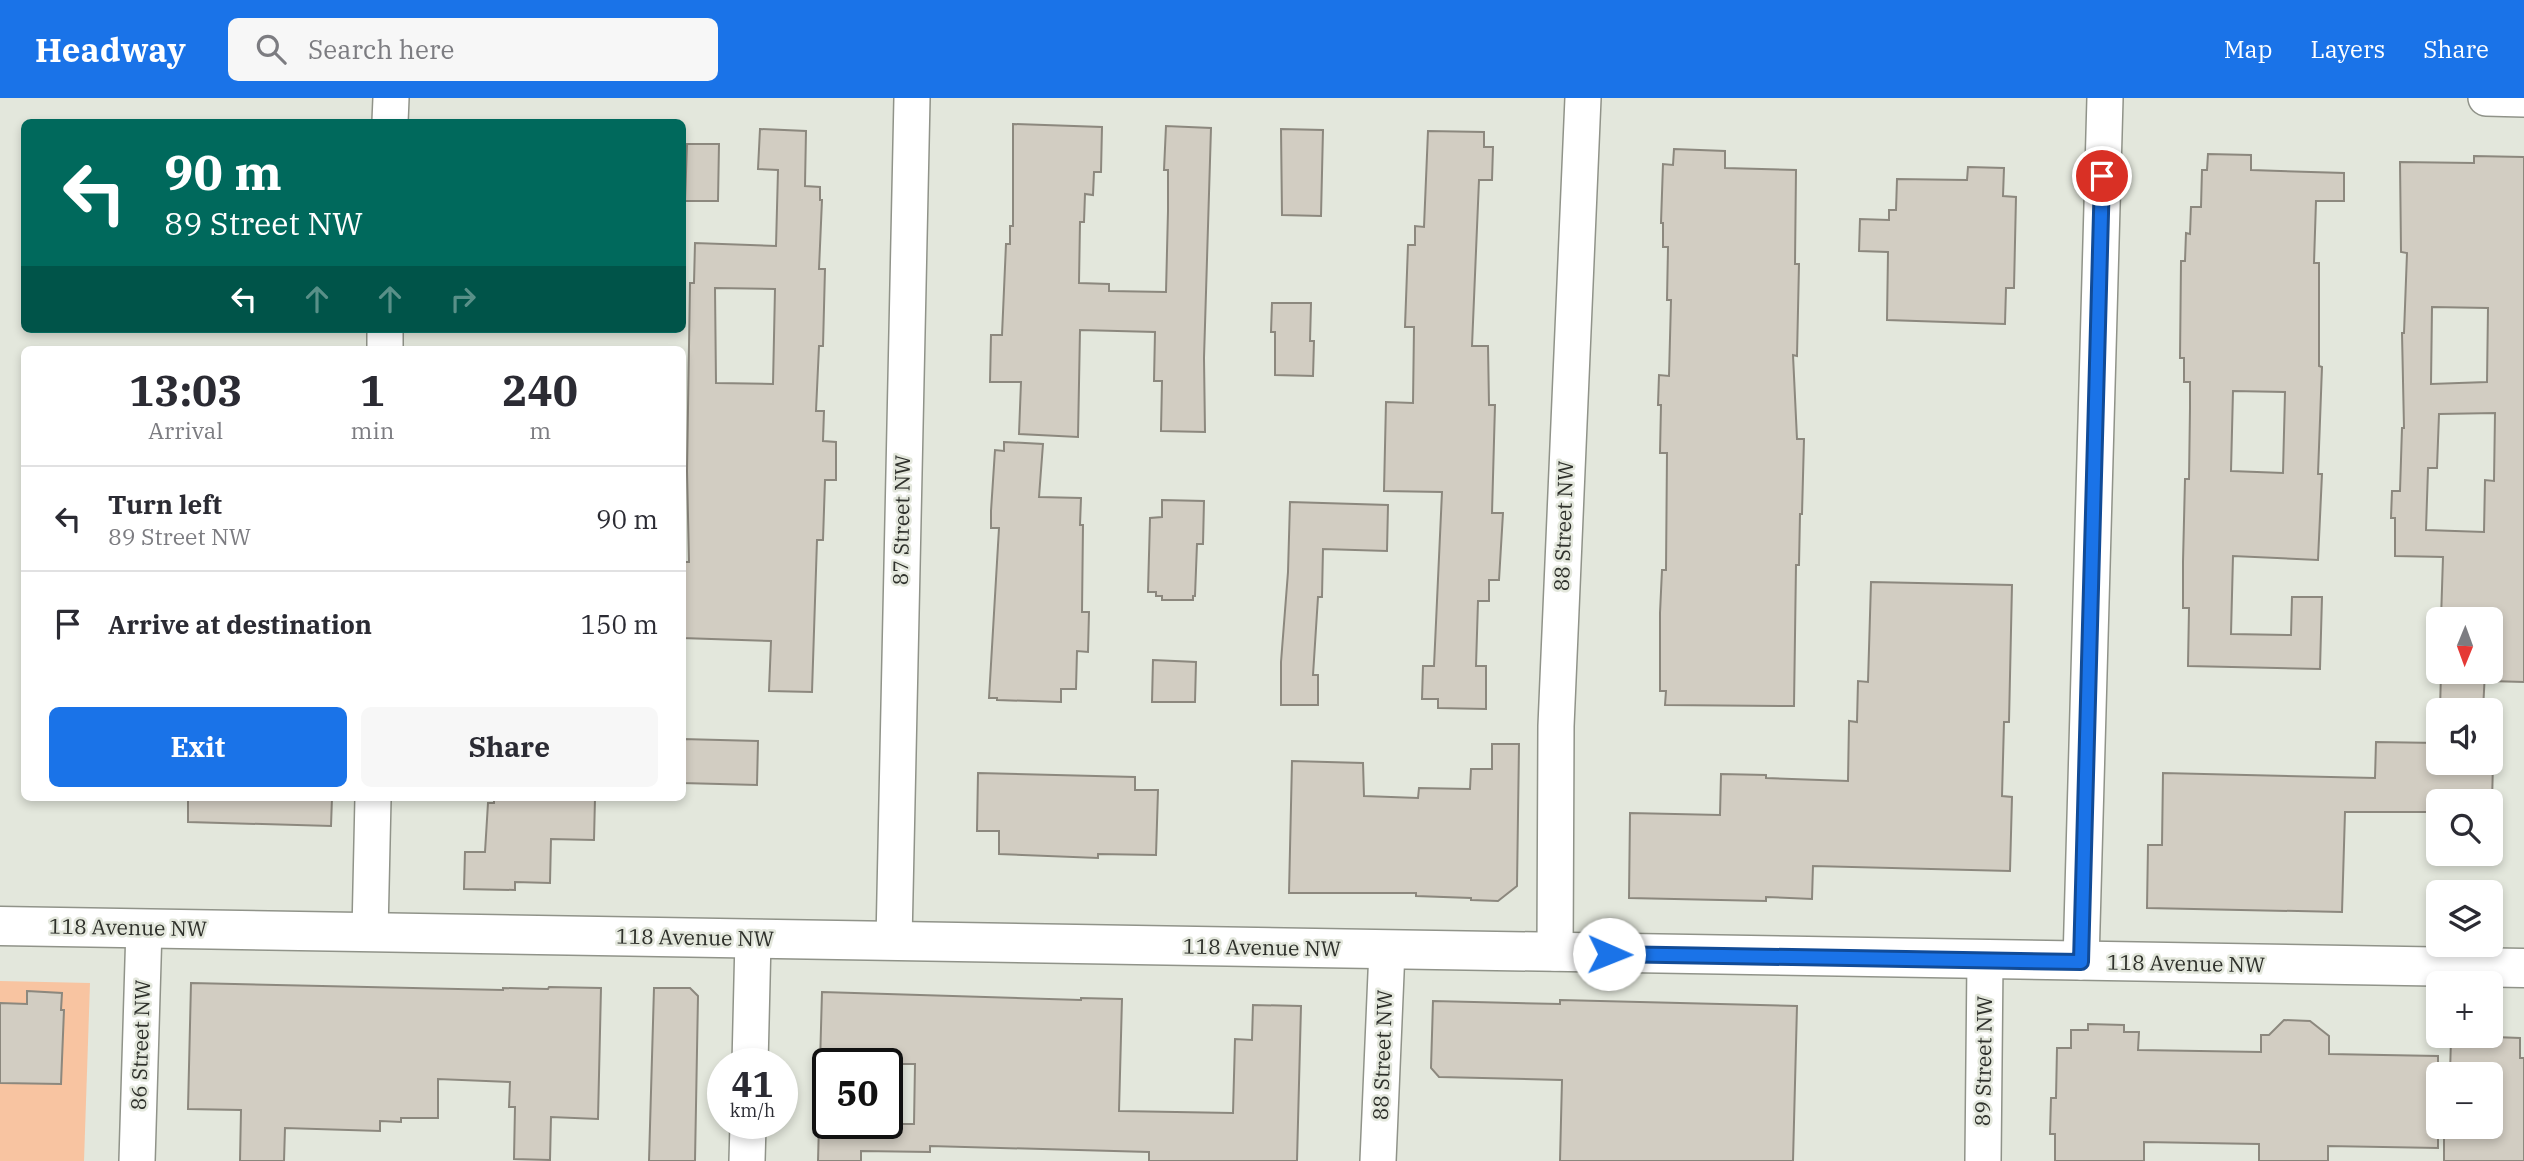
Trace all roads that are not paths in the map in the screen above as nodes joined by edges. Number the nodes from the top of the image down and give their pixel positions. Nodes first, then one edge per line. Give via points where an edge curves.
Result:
1 (391, 98) edge
2 (912, 98) edge
3 (1583, 98) edge
4 (2105, 98) edge
5 (2486, 98) edge
6 (2524, 99) edge
7 (390, 119) edge
8 (373, 801) edge
9 (0, 926) edge
10 (144, 928) junction
11 (370, 932) junction
12 (753, 939) junction
13 (894, 941) junction
14 (1387, 950) junction
15 (1555, 953) junction
16 (1985, 961) junction
17 (2081, 962) junction
18 (2524, 968) edge
19 (750, 1048) edge
20 (748, 1139) edge
21 (138, 1161) edge
22 (747, 1161) edge
23 (1378, 1161) edge
24 (1983, 1161) edge

1 - 7 street
2 - 13 street, 87 Street NW
3 - 15 street, 88 Street NW via 1556,726
4 - 17 street
5 - 6 street
8 - 11 street
9 - 10 main road, 118 Avenue NW
10 - 11 main road, 118 Avenue NW
10 - 21 street, 86 Street NW
11 - 12 main road, 118 Avenue NW
12 - 13 main road, 118 Avenue NW
12 - 19 street
13 - 14 main road, 118 Avenue NW
14 - 15 main road, 118 Avenue NW
14 - 23 street, 88 Street NW
15 - 16 main road, 118 Avenue NW
16 - 17 main road, 118 Avenue NW
16 - 24 street, 89 Street NW
17 - 18 main road, 118 Avenue NW
20 - 22 street

